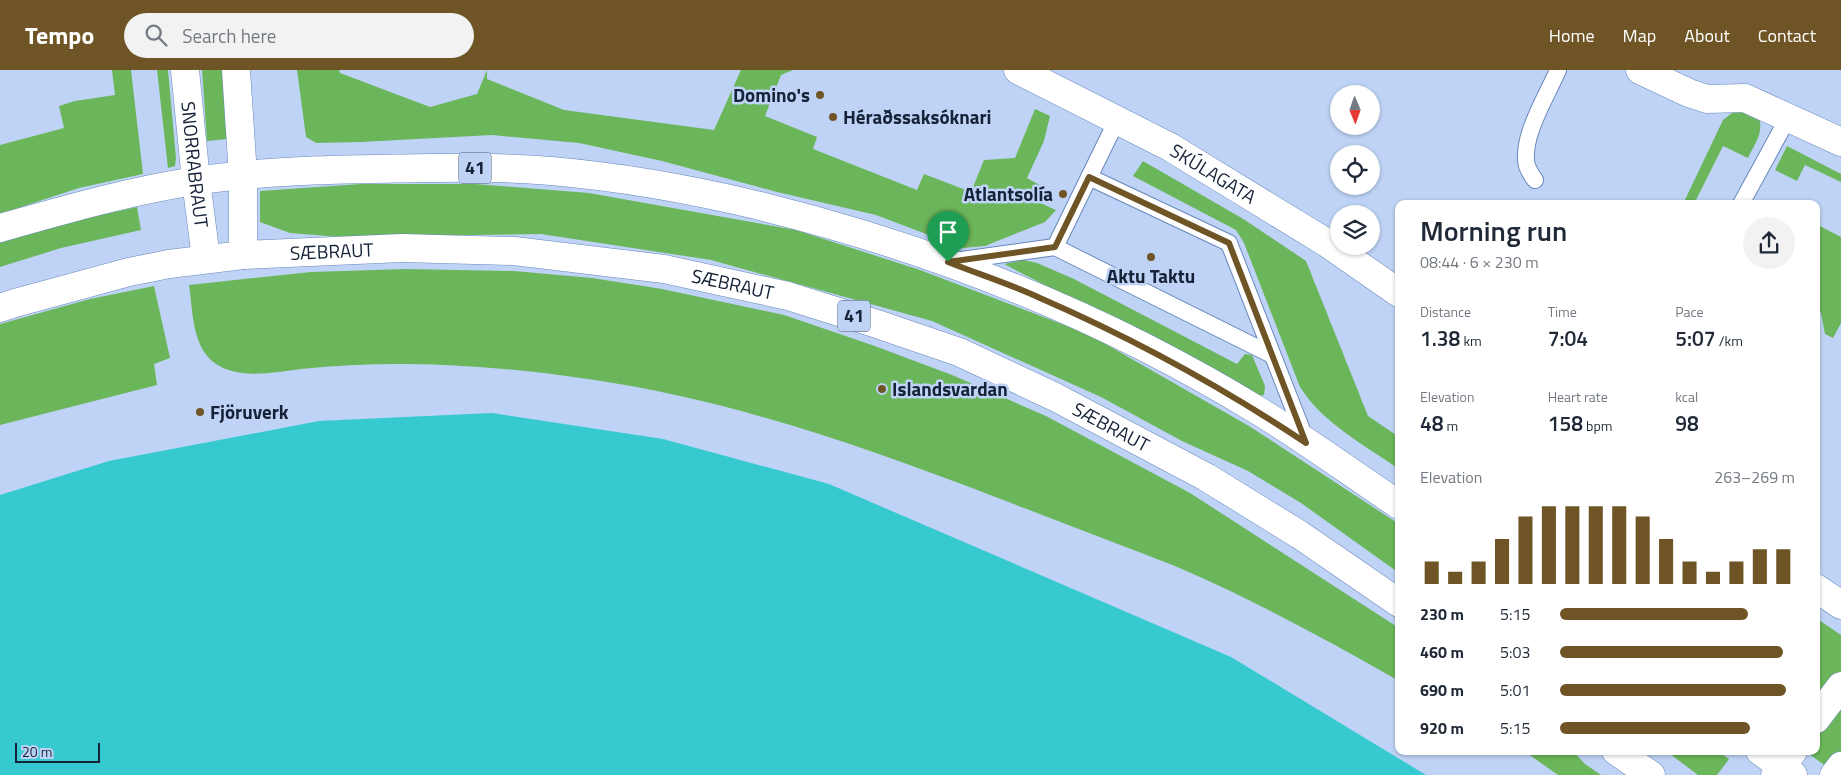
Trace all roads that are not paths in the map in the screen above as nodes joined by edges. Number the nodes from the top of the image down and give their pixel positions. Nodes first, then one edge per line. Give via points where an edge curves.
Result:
1 (185, 70) edge
2 (236, 70) edge
3 (1018, 70) edge
4 (1558, 70) edge
5 (1640, 70) edge
6 (1786, 116) junction
7 (1117, 120) junction
8 (1841, 142) edge
9 (243, 176) junction
10 (1089, 177) junction
11 (1535, 180) dead end
12 (196, 181) junction
13 (1743, 200) edge
14 (0, 228) edge
15 (1055, 247) junction
16 (243, 254) junction
17 (206, 258) junction
18 (948, 262) junction
19 (1395, 290) edge
20 (0, 308) edge
21 (1272, 355) junction
22 (1306, 443) junction
23 (1395, 501) edge
24 (1820, 591) edge
25 (1395, 600) edge
26 (1841, 605) edge
27 (1841, 686) edge
28 (1820, 715) edge
29 (1622, 755) edge
30 (1841, 766) edge
31 (1651, 775) edge
32 (1834, 775) edge

1 - 12 main road, SNORRABRAUT
2 - 9 main road
3 - 7 main road, SKÚLAGATA
4 - 11 lane via 1528,135 1528,168
5 - 6 main road via 1707,99 1745,98
6 - 8 main road
6 - 13 lane
7 - 10 lane
7 - 19 main road, SKÚLAGATA via 1170,148 1327,243
9 - 12 main road, 41
9 - 16 main road
9 - 18 main road, 41 via 317,170 448,168 551,171 597,176 705,193 825,222
10 - 15 lane
10 - 21 lane via 1229,243
12 - 14 main road, 41
12 - 17 main road, SNORRABRAUT
15 - 18 lane
15 - 21 lane
16 - 17 main road, SÆBRAUT / 41
16 - 25 main road, SÆBRAUT / 41 via 402,248 514,251 664,269 788,296 960,352 1054,397 1206,477 1300,535
17 - 20 main road, SÆBRAUT / 41 via 129,272
18 - 22 main road, 41 via 1039,297 1147,349 1257,410
21 - 22 lane
22 - 23 main road, 41
24 - 26 main road
27 - 28 main road
29 - 31 main road
30 - 32 main road

